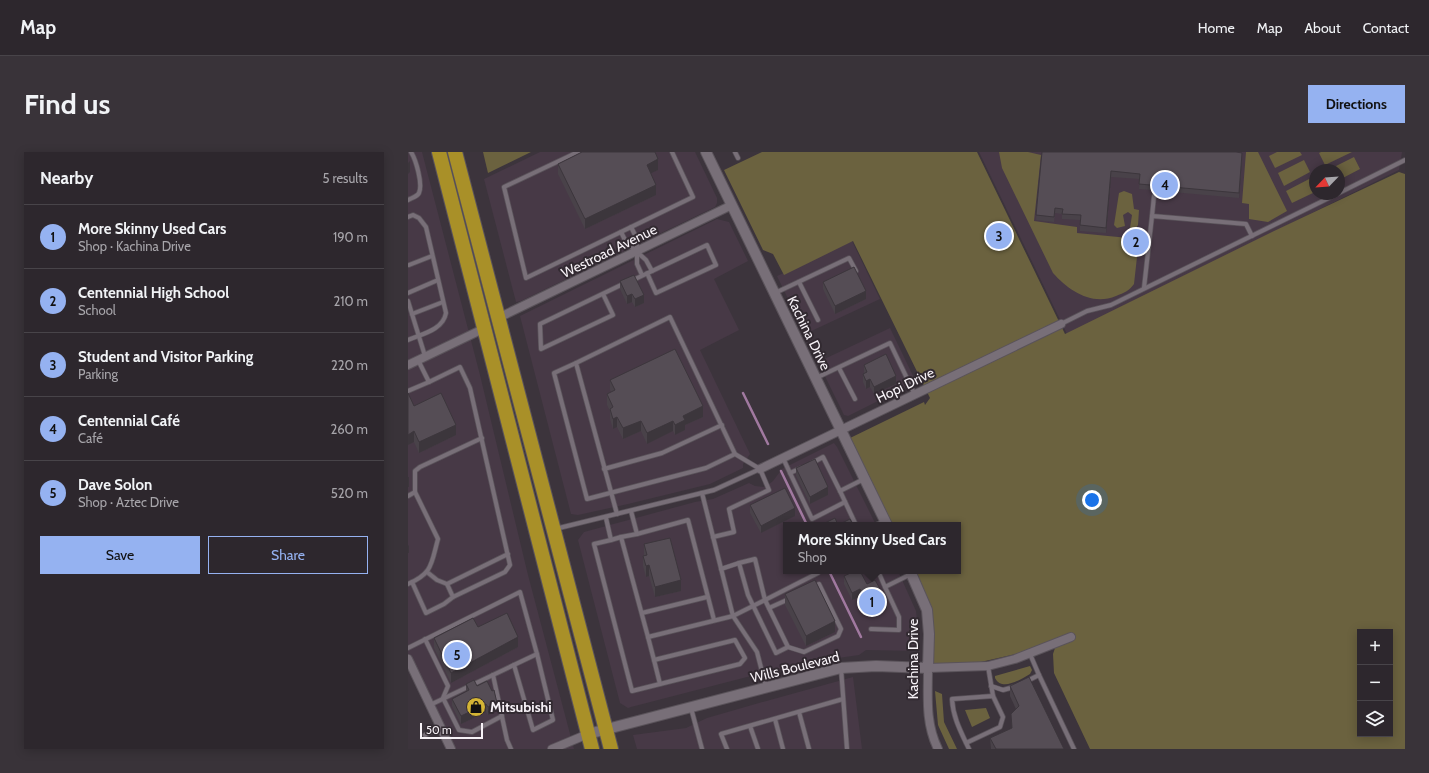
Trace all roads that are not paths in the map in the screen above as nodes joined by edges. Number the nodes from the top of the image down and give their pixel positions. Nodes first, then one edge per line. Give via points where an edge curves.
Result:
1 (411, 152) edge
2 (439, 152) edge
3 (455, 152) edge
4 (578, 152) edge
5 (672, 152) edge
6 (706, 152) edge
7 (735, 152) edge
8 (738, 158) dead end
9 (1405, 160) edge
10 (1345, 190) edge
11 (1154, 196) dead end
12 (408, 200) edge
13 (1324, 200) edge
14 (732, 205) junction
15 (1152, 216) junction
16 (408, 217) edge
17 (631, 227) junction
18 (621, 232) junction
19 (1252, 236) junction
20 (637, 252) junction
21 (432, 256) junction
22 (408, 265) edge
23 (649, 272) junction
24 (642, 275) junction
25 (859, 278) edge
26 (438, 280) junction
27 (799, 282) junction
28 (1144, 288) junction
29 (408, 293) edge
30 (603, 294) junction
31 (775, 294) junction
32 (408, 301) edge
33 (443, 302) junction
34 (412, 314) junction
35 (498, 318) junction
36 (818, 320) dead end
37 (1061, 324) joint
38 (484, 329) junction
39 (419, 336) junction
40 (408, 340) edge
41 (422, 358) junction
42 (576, 363) junction
43 (408, 365) edge
44 (839, 368) junction
45 (816, 379) junction
46 (429, 382) junction
47 (408, 391) edge
48 (915, 395) junction
49 (855, 399) dead end
50 (722, 425) junction
51 (840, 430) junction
52 (482, 438) junction
53 (736, 454) junction
54 (783, 458) junction
55 (810, 464) edge
56 (804, 467) edge
57 (604, 469) junction
58 (760, 469) junction
59 (790, 473) junction
60 (865, 479) junction
61 (840, 491) junction
62 (415, 492) junction
63 (611, 492) junction
64 (702, 493) junction
65 (408, 496) edge
66 (845, 502) junction
67 (631, 511) junction
68 (617, 514) junction
69 (606, 518) junction
70 (855, 522) edge
71 (882, 522) edge
72 (552, 530) junction
73 (636, 534) junction
74 (621, 537) junction
75 (713, 537) junction
76 (611, 540) junction
77 (508, 554) junction
78 (739, 563) junction
79 (721, 569) junction
80 (427, 572) junction
81 (816, 574) edge
82 (879, 574) edge
83 (909, 574) edge
84 (911, 574) edge
85 (410, 583) edge
86 (447, 584) junction
87 (885, 587) junction
88 (804, 591) edge
89 (453, 596) junction
90 (707, 597) junction
91 (790, 598) edge
92 (765, 600) junction
93 (753, 606) junction
94 (769, 608) junction
95 (642, 613) junction
96 (733, 616) junction
97 (714, 620) junction
98 (871, 629) dead end
99 (648, 637) junction
100 (1071, 637) dead end
101 (426, 639) junction
102 (788, 647) junction
103 (408, 648) edge
104 (537, 654) junction
105 (1030, 654) junction
106 (408, 659) edge
107 (654, 660) junction
108 (514, 665) junction
109 (988, 666) junction
110 (841, 668) junction
111 (928, 668) junction
112 (493, 675) junction
113 (1039, 675) junction
114 (660, 684) junction
115 (992, 686) junction
116 (766, 688) junction
117 (993, 696) junction
118 (443, 698) junction
119 (843, 699) junction
120 (430, 704) junction
121 (691, 707) junction
122 (799, 712) junction
123 (502, 716) junction
124 (775, 719) junction
125 (750, 726) junction
126 (441, 727) junction
127 (605, 729) junction
128 (588, 734) junction
129 (425, 735) dead end
130 (966, 743) junction
131 (452, 749) edge
132 (511, 749) edge
133 (552, 749) edge
134 (592, 749) edge
135 (610, 749) edge
136 (702, 749) edge
137 (727, 749) edge
138 (758, 749) edge
139 (783, 749) edge
140 (809, 749) edge
141 (847, 749) edge
142 (938, 749) edge
143 (969, 749) edge
144 (1074, 749) edge

1 - 12 lane via 418,169 419,192 417,196
2 - 38 highway
3 - 35 highway
4 - 18 lane via 504,187 526,278
5 - 17 lane via 693,197
6 - 14 street, Kachina Drive
7 - 8 lane
9 - 10 lane
11 - 15 lane
13 - 19 lane
14 - 20 street, Westroad Avenue
14 - 31 street, Kachina Drive
15 - 19 lane via 1246,224
15 - 28 lane
16 - 21 lane via 413,215 419,218 426,227
17 - 18 lane
17 - 20 lane via 637,240
18 - 20 lane via 627,244
19 - 28 lane
20 - 23 lane via 646,260
20 - 24 lane via 637,264
20 - 35 street, Westroad Avenue
21 - 22 lane
21 - 26 lane
23 - 23 lane via 707,244 716,265 656,293
23 - 24 lane
24 - 30 lane
25 - 27 lane via 849,258
26 - 29 lane
26 - 33 lane
27 - 31 lane
27 - 36 lane
28 - 37 lane via 1111,305 1087,311
30 - 30 lane via 613,315 541,349 540,324
31 - 45 street, Kachina Drive
32 - 34 lane
33 - 34 lane
33 - 39 lane via 445,320 440,326
34 - 39 lane
35 - 72 highway
37 - 48 street, Hopi Drive
38 - 41 street
38 - 128 highway
39 - 40 lane
39 - 41 lane
41 - 43 street
41 - 46 lane
42 - 50 lane via 670,317
42 - 57 lane
42 - 63 lane via 554,374 587,498
44 - 45 lane
44 - 48 lane via 890,343
44 - 49 lane
45 - 51 street, Kachina Drive
46 - 47 lane
46 - 52 lane via 460,367 470,388
48 - 51 street, Hopi Drive
50 - 53 lane
50 - 57 lane via 662,453
51 - 54 street, Hopi Drive
51 - 60 street, Kachina Drive
52 - 62 lane via 420,467 416,471
52 - 77 lane
53 - 58 lane
53 - 63 lane via 706,468
54 - 58 street, Hopi Drive
54 - 59 lane
55 - 61 lane via 823,457
56 - 59 lane
57 - 63 lane
58 - 64 lane
58 - 75 lane via 769,490 729,509 734,532
59 - 66 lane via 812,518
60 - 61 lane
60 - 71 street, Kachina Drive
61 - 66 lane
62 - 65 lane
62 - 80 lane via 438,539
63 - 68 lane
64 - 67 lane
64 - 75 lane
66 - 70 lane
67 - 68 lane
67 - 73 lane
68 - 69 lane
69 - 72 lane
69 - 76 lane
72 - 127 highway
73 - 74 lane
73 - 90 lane via 688,520
74 - 76 lane
74 - 95 lane
75 - 79 lane
76 - 114 lane via 594,544 632,691
77 - 86 lane
77 - 89 lane via 510,565 505,572
78 - 79 lane
78 - 92 lane via 755,559
78 - 93 lane
79 - 96 lane
80 - 85 lane
80 - 86 lane
81 - 92 lane
82 - 87 lane
83 - 87 lane
84 - 111 street, Kachina Drive via 927,610
85 - 89 lane via 426,613
86 - 89 lane
87 - 98 lane via 899,617 899,630
88 - 102 lane via 818,584 841,629 838,636 804,652
90 - 95 lane
90 - 97 lane
91 - 94 lane
92 - 93 lane
92 - 94 lane
93 - 96 lane
93 - 102 lane via 776,653
94 - 102 lane
95 - 99 lane
96 - 97 lane
96 - 116 lane via 757,652
97 - 99 lane
99 - 107 lane
100 - 105 street, Wills Boulevard
101 - 103 lane
101 - 104 lane via 520,592
101 - 118 lane via 448,686
104 - 108 lane
104 - 108 lane via 553,720 532,730
105 - 109 street, Wills Boulevard
105 - 113 lane
106 - 120 street
107 - 114 lane
107 - 114 lane via 735,640 745,655 740,664
108 - 112 lane
109 - 111 street, Wills Boulevard
109 - 115 lane
110 - 111 street, Wills Boulevard
110 - 116 street, Wills Boulevard
110 - 119 lane
111 - 142 street, Kachina Drive via 927,713 931,736
112 - 118 lane
112 - 123 lane
113 - 115 lane via 1008,690
113 - 144 lane
115 - 117 lane
116 - 121 street, Wills Boulevard
117 - 130 lane via 1003,717 1000,727
117 - 130 lane via 952,699 953,713
118 - 120 lane
118 - 123 lane via 459,730 472,732
119 - 122 lane
119 - 141 lane
120 - 126 street
121 - 127 street, Wills Boulevard
121 - 136 lane
122 - 124 lane
122 - 140 lane
123 - 132 lane
124 - 125 lane
124 - 139 lane
125 - 137 lane via 722,734
125 - 138 lane
126 - 129 lane
126 - 131 street
127 - 128 street, Wills Boulevard
127 - 135 highway
128 - 133 street, Wills Boulevard
128 - 134 highway
130 - 143 lane

